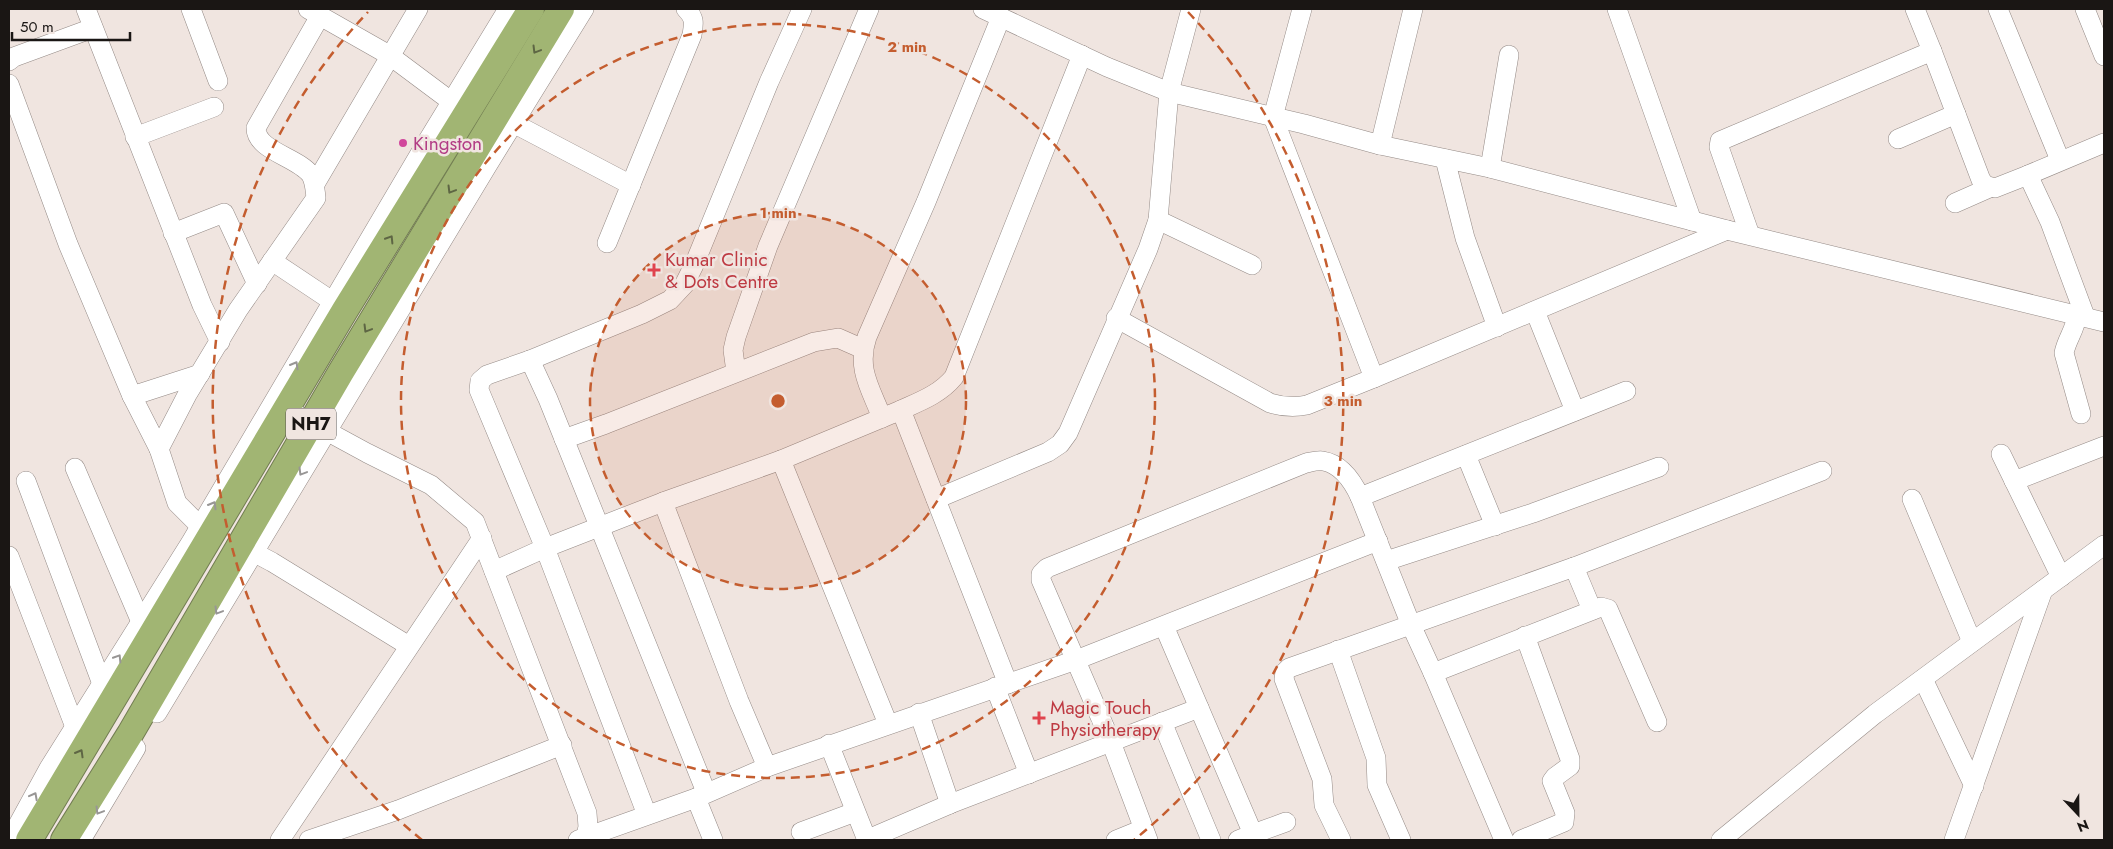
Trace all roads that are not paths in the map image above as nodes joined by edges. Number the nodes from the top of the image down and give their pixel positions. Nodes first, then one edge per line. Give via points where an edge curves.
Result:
1 (86, 9) edge
2 (191, 9) edge
3 (209, 9) edge
4 (418, 9) edge
5 (508, 9) edge
6 (531, 9) edge
7 (561, 9) edge
8 (584, 9) edge
9 (686, 9) edge
10 (802, 9) edge
11 (869, 9) edge
12 (1191, 9) edge
13 (1302, 9) edge
14 (1413, 9) edge
15 (1617, 9) edge
16 (1915, 9) edge
17 (1998, 9) edge
18 (2085, 9) edge
19 (314, 12) edge
20 (993, 12) edge
21 (198, 27) junction
22 (93, 28) junction
23 (1932, 51) junction
24 (389, 55) junction
25 (1082, 55) junction
26 (1509, 55) dead end
27 (2104, 56) edge
28 (9, 61) edge
29 (218, 81) dead end
30 (9, 84) edge
31 (1169, 92) junction
32 (214, 107) dead end
33 (459, 108) junction
34 (1956, 114) junction
35 (1273, 117) junction
36 (513, 123) junction
37 (135, 137) junction
38 (1898, 138) dead end
39 (2104, 143) edge
40 (1380, 145) junction
41 (1445, 159) junction
42 (2060, 160) junction
43 (1490, 168) junction
44 (2028, 175) junction
45 (315, 184) junction
46 (631, 185) junction
47 (1989, 188) junction
48 (1955, 202) dead end
49 (1158, 220) junction
50 (1692, 221) junction
51 (1727, 230) junction
52 (173, 233) junction
53 (1750, 235) junction
54 (607, 243) dead end
55 (272, 261) junction
56 (1252, 266) dead end
57 (256, 284) junction
58 (332, 301) junction
59 (1535, 311) junction
60 (2081, 316) junction
61 (1116, 318) junction
62 (2104, 322) edge
63 (1497, 327) junction
64 (220, 342) junction
65 (863, 349) junction
66 (530, 360) junction
67 (736, 372) junction
68 (200, 374) junction
69 (1374, 378) junction
70 (1626, 391) dead end
71 (132, 396) junction
72 (286, 409) junction
73 (900, 410) junction
74 (1575, 411) junction
75 (2081, 414) dead end
76 (882, 418) junction
77 (319, 427) junction
78 (564, 439) junction
79 (2104, 446) edge
80 (159, 450) junction
81 (1466, 454) junction
82 (2001, 454) dead end
83 (781, 460) junction
84 (1659, 467) dead end
85 (75, 468) dead end
86 (1822, 471) dead end
87 (26, 481) dead end
88 (2014, 481) junction
89 (1360, 497) junction
90 (1912, 499) dead end
91 (936, 500) junction
92 (663, 502) junction
93 (200, 526) junction
94 (1495, 526) junction
95 (600, 528) junction
96 (482, 538) junction
97 (1378, 540) junction
98 (2104, 545) edge
99 (545, 548) junction
100 (253, 552) junction
101 (9, 556) edge
102 (1386, 561) junction
103 (1574, 567) junction
104 (494, 571) junction
105 (2061, 577) junction
106 (2043, 590) junction
107 (1592, 610) junction
108 (141, 622) junction
109 (1411, 625) junction
110 (1164, 626) junction
111 (1525, 636) junction
112 (1972, 642) junction
113 (409, 646) junction
114 (1338, 650) junction
115 (1076, 660) junction
116 (1433, 672) junction
117 (1923, 679) junction
118 (102, 684) junction
119 (1002, 685) junction
120 (1199, 708) junction
121 (919, 713) junction
122 (1162, 722) junction
123 (1657, 722) dead end
124 (888, 724) junction
125 (75, 727) junction
126 (1111, 742) junction
127 (562, 744) junction
128 (829, 744) junction
129 (767, 766) junction
130 (1029, 774) junction
131 (1974, 786) junction
132 (701, 796) junction
133 (950, 804) junction
134 (855, 812) junction
135 (647, 815) junction
136 (1286, 822) dead end
137 (801, 832) dead end
138 (1146, 835) edge
139 (1245, 837) edge
140 (583, 839) edge
141 (15, 840) edge
142 (29, 840) edge
143 (64, 840) edge
144 (81, 840) edge
145 (280, 840) edge
146 (309, 840) edge
147 (713, 840) edge
148 (866, 840) edge
149 (1116, 840) edge
150 (1211, 840) edge
151 (1341, 840) edge
152 (1401, 840) edge
153 (1504, 840) edge
154 (1521, 840) edge
155 (1721, 840) edge
156 (1954, 840) edge

1 - 22 street
2 - 21 street
3 - 21 street
4 - 24 street
5 - 33 street
6 - 33 highway, NH7
7 -> 77 highway, NH7
8 - 36 street
9 - 46 street via 694,22 692,35
10 - 66 street via 684,285 670,300 642,314
11 - 67 street via 765,254 736,337 733,350
12 - 31 street
13 - 35 street
14 - 40 street
15 - 50 street
16 - 23 street
17 - 42 street
18 - 27 street
19 - 24 street
19 - 45 street via 256,128 258,139 302,166
20 - 25 street
20 - 65 street via 926,202
21 - 29 street
22 - 28 street
22 - 37 street
23 - 34 street
23 - 53 street via 1720,141 1719,147
24 - 33 street
24 - 45 street
25 - 31 street
25 - 73 street via 954,377 946,387
26 - 43 street
30 - 71 street via 68,244
31 - 35 street
31 - 49 street
32 - 37 street
33 - 58 street
72 -> 33 highway, NH7
34 - 38 street
34 - 47 street via 1981,180
35 - 40 street
35 - 69 street
36 - 46 street
36 - 77 street
37 - 52 street
39 - 42 street
40 - 41 street
41 - 43 street
41 - 63 street via 1465,238
42 - 44 street
43 - 50 street
44 - 47 street
44 - 60 street via 2050,222
45 - 55 street via 316,198 312,206
46 - 54 street
47 - 48 street
49 - 56 street
49 - 61 street
50 - 51 street
51 - 53 street
51 - 59 street
52 - 57 street via 224,213
52 - 64 street
53 - 60 street
55 - 57 street
55 - 58 street
57 - 64 street
93 -> 58 street
59 - 63 street
59 - 74 street
60 - 62 street
60 - 75 street via 2064,353
61 - 69 street via 1282,407 1307,405
61 - 91 street via 1078,413 1060,444
63 - 69 street
64 - 68 street
65 - 67 street via 848,340 826,339
65 - 76 street via 863,368
66 - 78 street
66 - 99 street via 487,375 480,381 479,390
67 - 78 street
68 - 71 street
68 - 80 street
70 - 74 street
71 - 80 street
72 - 77 street
142 -> 72 highway, NH7
73 - 76 street
73 - 91 street
74 - 81 street
76 - 83 street
77 - 96 street via 431,485 476,522
77 -> 100 street
77 - 143 highway, NH7
78 - 95 street
79 - 88 street
80 - 93 street via 177,503
81 - 89 street
81 - 94 street
82 - 88 street
83 - 92 street
83 - 124 street
84 - 94 street
85 - 108 street
86 - 103 street
87 - 118 street
88 - 105 street
89 - 97 street
89 - 115 street via 1347,475 1336,468 1322,461 1306,463 1047,568 1040,580
90 - 112 street
91 - 119 street
92 - 95 street
92 - 129 street
93 - 108 street
94 - 102 street
95 - 99 street
95 - 132 street
96 - 104 street
96 - 113 street
97 - 102 street
97 - 110 street
98 - 105 street
99 - 104 street
99 - 135 street
100 - 113 street
100 -> 144 street
101 - 125 street
102 - 109 street
103 - 107 street
103 - 109 street
104 - 127 street
105 - 106 street
106 - 112 street
106 - 131 street
107 - 111 street
107 - 123 street via 1608,609
118 -> 108 street
109 - 114 street
109 - 116 street
110 - 115 street
110 - 120 street
111 - 116 street
111 - 154 street via 1570,766 1552,781 1565,813 1564,822
112 - 117 street
113 - 145 street
114 - 151 street via 1294,665 1285,672 1284,679 1322,779 1324,805
114 - 152 street via 1376,758 1377,785
115 - 119 street
115 - 126 street
116 - 153 street
117 - 131 street
117 - 155 street via 1875,714
118 - 125 street
119 - 121 street
119 - 130 street
120 - 122 street
120 - 139 street
121 - 124 street
121 - 133 street
122 - 126 street
122 - 150 street
124 - 128 street
141 -> 125 street via 14,832
126 - 130 street
126 - 138 street
127 - 140 street via 587,814 588,827
127 - 146 street via 377,818
128 - 129 street
128 - 134 street
129 - 132 street
130 - 133 street
131 - 156 street
132 - 135 street
132 - 147 street
133 - 148 street
134 - 137 street
134 - 148 street
135 - 140 street
136 - 139 street
138 - 149 street

